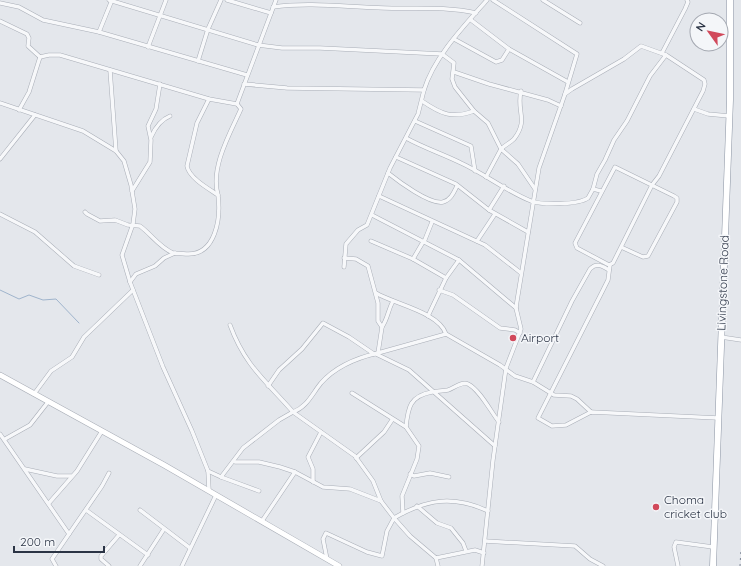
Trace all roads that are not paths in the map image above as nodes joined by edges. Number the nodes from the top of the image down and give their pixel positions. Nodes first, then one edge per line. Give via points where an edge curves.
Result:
1 (111, 0) edge
2 (166, 0) edge
3 (221, 0) edge
4 (227, 0) edge
5 (276, 0) edge
6 (486, 0) edge
7 (493, 0) edge
8 (543, 0) edge
9 (687, 0) edge
10 (730, 0) edge
11 (0, 3) edge
12 (273, 7) junction
13 (271, 13) junction
14 (476, 13) junction
15 (161, 16) junction
16 (471, 20) junction
17 (0, 21) edge
18 (580, 23) dead end
19 (208, 29) junction
20 (99, 32) junction
21 (454, 39) junction
22 (258, 45) junction
23 (148, 48) junction
24 (509, 48) junction
25 (442, 54) junction
26 (664, 54) junction
27 (40, 57) junction
28 (198, 61) junction
29 (110, 70) junction
30 (454, 72) junction
31 (247, 75) junction
32 (568, 82) junction
33 (160, 84) junction
34 (244, 84) junction
35 (424, 90) junction
36 (521, 92) junction
37 (565, 94) junction
38 (209, 99) junction
39 (422, 101) junction
40 (0, 103) edge
41 (237, 104) junction
42 (561, 106) junction
43 (694, 109) junction
44 (19, 110) junction
45 (474, 110) junction
46 (35, 115) junction
47 (170, 116) dead end
48 (729, 116) junction
49 (415, 121) junction
50 (150, 138) junction
51 (406, 138) junction
52 (501, 148) junction
53 (116, 151) junction
54 (396, 157) junction
55 (0, 159) edge
56 (475, 171) junction
57 (388, 173) junction
58 (486, 177) junction
59 (652, 185) junction
60 (457, 186) junction
61 (504, 186) junction
62 (535, 189) junction
63 (593, 189) junction
64 (132, 191) junction
65 (601, 192) junction
66 (218, 195) junction
67 (379, 196) junction
68 (532, 201) junction
69 (489, 210) junction
70 (85, 212) dead end
71 (0, 214) edge
72 (495, 214) junction
73 (372, 216) junction
74 (432, 222) junction
75 (133, 224) junction
76 (528, 232) junction
77 (371, 241) dead end
78 (477, 241) junction
79 (423, 242) junction
80 (621, 247) junction
81 (175, 253) junction
82 (344, 258) junction
83 (413, 259) junction
84 (459, 260) junction
85 (610, 265) junction
86 (344, 267) dead end
87 (609, 270) junction
88 (521, 273) junction
89 (99, 275) dead end
90 (446, 278) junction
91 (130, 282) junction
92 (133, 290) junction
93 (439, 290) junction
94 (376, 293) junction
95 (393, 301) junction
96 (516, 308) junction
97 (428, 316) junction
98 (230, 325) dead end
99 (382, 327) junction
100 (520, 333) junction
101 (446, 334) junction
102 (721, 337) junction
103 (741, 340) edge
104 (375, 354) junction
105 (506, 368) junction
106 (0, 375) edge
107 (533, 382) junction
108 (268, 386) junction
109 (432, 392) junction
110 (352, 393) dead end
111 (551, 393) junction
112 (34, 394) junction
113 (48, 402) junction
114 (293, 412) junction
115 (591, 412) junction
116 (718, 418) junction
117 (392, 420) junction
118 (499, 422) junction
119 (406, 427) junction
120 (102, 431) junction
121 (321, 432) junction
122 (0, 435) edge
123 (5, 438) junction
124 (495, 446) junction
125 (356, 458) junction
126 (234, 462) junction
127 (25, 469) junction
128 (208, 471) junction
129 (295, 472) junction
130 (109, 473) dead end
131 (410, 474) junction
132 (72, 476) junction
133 (221, 477) junction
134 (449, 477) dead end
135 (313, 482) junction
136 (209, 490) junction
137 (258, 491) dead end
138 (216, 495) junction
139 (381, 501) junction
140 (48, 503) junction
141 (417, 506) junction
142 (86, 510) junction
143 (140, 510) dead end
144 (488, 511) junction
145 (403, 512) junction
146 (394, 518) junction
147 (262, 521) junction
148 (164, 529) junction
149 (69, 534) junction
150 (120, 535) junction
151 (485, 542) junction
152 (713, 547) junction
153 (190, 548) junction
154 (466, 551) junction
155 (484, 553) junction
156 (148, 555) junction
157 (436, 558) junction
158 (327, 559) junction
159 (56, 566) edge
160 (109, 566) edge
161 (140, 566) edge
162 (182, 566) edge
163 (339, 566) edge
164 (438, 566) edge
165 (482, 566) edge
166 (602, 566) edge
167 (678, 566) edge
168 (713, 566) edge

1 - 15 street
1 - 20 street
2 - 15 street
3 - 19 street
4 - 13 street
5 - 12 street
6 - 14 street
7 - 32 street via 578,54
8 - 18 street
9 - 26 street
10 - 48 highway, Livingstone Road
11 - 20 street via 19,7 43,20
12 - 13 street
12 - 14 street via 315,5 446,9
13 - 22 street
14 - 16 street
15 - 19 street
15 - 23 street
16 - 21 street
16 - 24 street
17 - 27 street via 27,34 28,46
19 - 22 street
19 - 28 street
20 - 23 street
21 - 24 street via 496,62 502,60
21 - 25 street
22 - 25 street
22 - 31 street
23 - 28 street
24 - 32 street
25 - 30 street via 453,62
25 - 35 street
26 - 37 street via 641,46
26 - 43 street via 705,83
26 - 63 street via 614,140 597,174
27 - 29 street via 60,55
27 - 44 street via 29,92
28 - 31 street
29 - 33 street
29 - 53 street
30 - 36 street
30 - 45 street via 452,79 455,87
31 - 34 street
32 - 37 street
33 - 38 street
33 - 50 street via 156,109 148,126
34 - 35 street via 287,88
34 - 41 street
35 - 39 street
36 - 42 street
36 - 52 street via 521,125 514,139
37 - 42 street
38 - 41 street
38 - 66 street via 198,123 187,166 195,178
39 - 45 street via 454,116
39 - 49 street
40 - 44 street
41 - 66 street via 240,109 228,133 217,174
42 - 62 street via 543,156
43 - 48 street via 708,114
43 - 59 street
44 - 46 street
45 - 52 street via 488,123
46 - 53 street via 83,131
46 - 55 street
47 - 50 street via 158,125
48 - 102 highway, Livingstone Road
49 - 51 street
49 - 56 street via 469,144 473,150
50 - 64 street via 150,162
51 - 54 street
51 - 56 street
52 - 58 street
52 - 62 street via 518,164
53 - 64 street via 124,161
54 - 57 street
54 - 60 street
56 - 58 street
57 - 60 street via 410,189 437,202 450,199
57 - 67 street
58 - 61 street
59 - 65 street via 615,167
59 - 80 street
59 - 80 street via 676,197 677,202 648,256 643,257
60 - 69 street
61 - 68 street
61 - 69 street
62 - 68 street
63 - 65 street
63 - 68 street via 588,198 582,201 555,204
64 - 75 street via 135,209
65 - 85 street via 575,245
66 - 81 street via 218,226 210,244 193,254
67 - 73 street
67 - 74 street
68 - 76 street
69 - 72 street
70 - 75 street via 100,221 112,219 128,225
71 - 89 street via 35,232 74,266
72 - 76 street
72 - 78 street
73 - 79 street
73 - 82 street via 366,226 358,230 346,244
74 - 78 street
74 - 79 street
75 - 81 street via 140,226 154,240
75 - 91 street via 122,255
76 - 88 street
77 - 83 street
78 - 88 street
79 - 83 street
79 - 84 street
80 - 85 street
81 - 91 street via 136,274
82 - 86 street
82 - 94 street via 356,259 367,264
83 - 90 street
84 - 90 street
84 - 96 street
85 - 87 street
87 - 107 street via 596,264 590,269
87 - 111 street via 605,286
88 - 96 street
90 - 93 street
91 - 92 street
92 - 112 street via 84,337 72,357 51,371
92 - 128 street
93 - 97 street
93 - 100 street via 453,295 500,328
94 - 95 street
94 - 99 street via 378,321
95 - 97 street
95 - 99 street via 388,309 389,316
96 - 100 street via 521,325
97 - 101 street via 444,329
98 - 108 street via 245,358
99 - 104 street
100 - 105 street
101 - 104 street
101 - 105 street
102 - 103 street
102 - 116 highway, Livingstone Road
104 - 108 street via 323,323 302,349 279,370
104 - 109 street via 409,370
104 - 114 street via 339,366 321,383 304,405
105 - 107 street via 514,376
105 - 118 street
106 - 112 main road
107 - 111 street
108 - 114 street
109 - 118 street via 447,390 463,383 469,384 486,402
109 - 119 street via 410,403
109 - 124 street
110 - 117 street
111 - 115 street via 571,396
111 - 115 street via 538,418 552,426 566,425
112 - 113 main road
113 - 120 main road
113 - 123 street via 30,425
114 - 121 street
114 - 126 street via 243,448
115 - 116 street
116 - 152 highway, Livingstone Road
117 - 119 street
117 - 125 street via 384,432
118 - 124 street
119 - 131 street via 419,450
120 - 132 street
120 - 136 main road
121 - 125 street
121 - 135 street via 308,457 313,469
122 - 123 street
123 - 127 street
124 - 144 street
125 - 139 street via 373,481
126 - 129 street via 262,463
126 - 133 street
127 - 132 street via 57,476
127 - 140 street
128 - 133 street
128 - 136 street
129 - 135 street
129 - 147 street
130 - 142 street
131 - 134 street via 414,476 430,473
131 - 145 street via 402,496
132 - 140 street
133 - 137 street
135 - 139 street via 327,488 350,489
136 - 138 main road
138 - 147 main road
138 - 153 street
139 - 146 street
140 - 149 street
141 - 144 street via 427,502 463,502
141 - 145 street
141 - 154 street via 437,523 451,528 460,538
142 - 149 street
142 - 150 street
143 - 148 street
144 - 151 street
145 - 146 street
146 - 157 street
146 - 158 street via 387,531 382,556 326,534 322,540
147 - 158 main road
148 - 153 street
148 - 156 street
149 - 159 street via 52,559
150 - 156 street
150 - 160 street via 101,556
151 - 155 street
151 - 166 street via 575,546
152 - 167 street via 676,542 674,547
152 - 168 highway, Livingstone Road
153 - 162 street
154 - 155 street
154 - 157 street
155 - 165 street
156 - 161 street
157 - 164 street
158 - 163 main road

